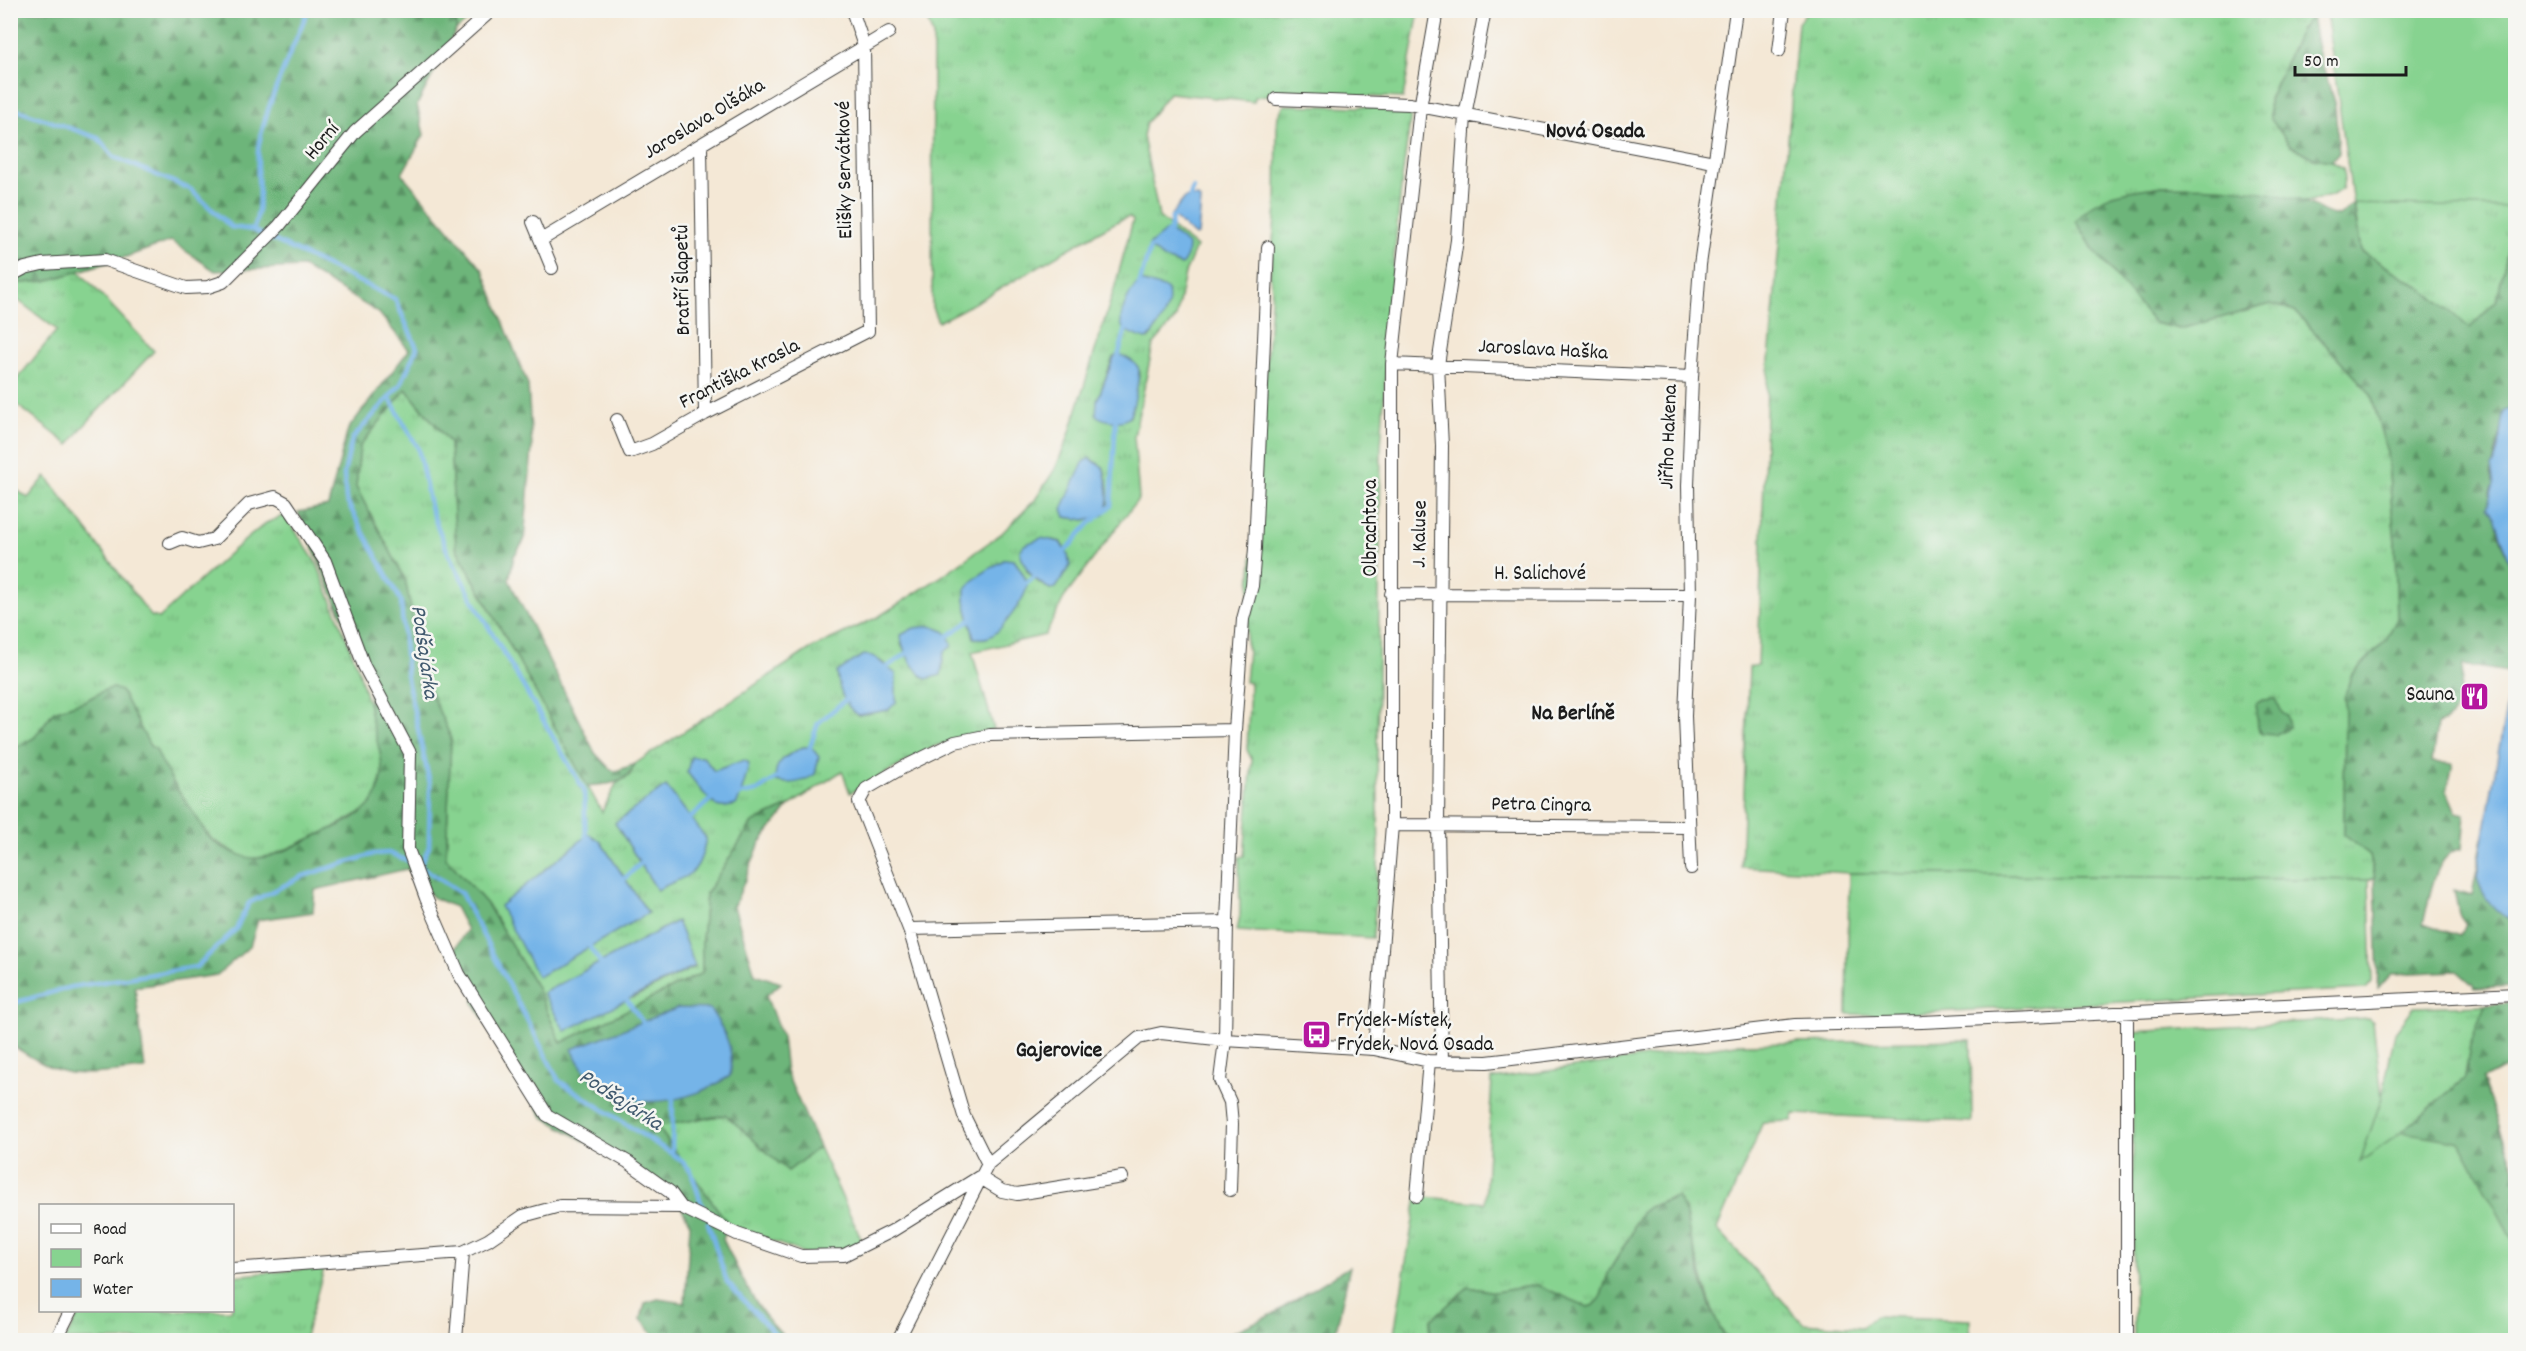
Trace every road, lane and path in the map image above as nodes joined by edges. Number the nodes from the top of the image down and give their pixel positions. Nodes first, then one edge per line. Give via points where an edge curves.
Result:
1 (492, 10) edge
2 (852, 10) edge
3 (1437, 10) edge
4 (1485, 10) edge
5 (1736, 10) edge
6 (1784, 10) edge
7 (889, 32) dead end
8 (864, 46) junction
9 (1779, 51) dead end
10 (1276, 99) dead end
11 (1420, 108) junction
12 (1465, 116) junction
13 (701, 146) junction
14 (1714, 162) junction
15 (533, 222) dead end
16 (541, 240) junction
17 (1268, 247) dead end
18 (552, 268) dead end
19 (10, 276) edge
20 (868, 331) joint
21 (1392, 364) junction
22 (1438, 366) junction
23 (1692, 377) junction
24 (705, 414) junction
25 (616, 420) dead end
26 (170, 543) dead end
27 (1391, 594) junction
28 (1439, 594) junction
29 (1690, 596) junction
30 (1235, 730) junction
31 (1392, 825) junction
32 (1438, 825) junction
33 (1689, 827) junction
34 (1691, 868) dead end
35 (1227, 922) junction
36 (909, 929) junction
37 (2516, 994) edge
38 (2127, 1012) junction
39 (1226, 1040) junction
40 (1374, 1049) junction
41 (1436, 1061) junction
42 (988, 1164) junction
43 (979, 1177) junction
44 (1122, 1177) dead end
45 (1230, 1190) dead end
46 (1417, 1196) dead end
47 (681, 1207) junction
48 (463, 1252) junction
49 (234, 1269) edge
50 (70, 1312) edge
51 (56, 1341) edge
52 (456, 1341) edge
53 (898, 1341) edge
54 (2127, 1341) edge

1 - 19 street, Horní via 356,132 279,226 223,282 186,288 105,260 42,264
2 - 8 street, Elišky Servátkové
3 - 11 street, Olbrachtova
4 - 12 street, J. Kaluse
5 - 14 street, Jiřího Hakena
6 - 9 street
7 - 8 street, Jaroslava Olšáka
8 - 13 street, Jaroslava Olšáka
8 - 20 street, Elišky Servátkové
10 - 11 street via 1409,104
11 - 12 street
11 - 21 street, Olbrachtova
12 - 14 street
12 - 22 street, J. Kaluse via 1457,240
13 - 16 street, Jaroslava Olšáka
13 - 24 street, Bratří Šlapetů
14 - 23 street, Jiřího Hakena via 1700,266
15 - 16 street
16 - 18 street
17 - 30 street via 1255,548 1252,586 1243,620
20 - 24 street, Františka Krasla
21 - 22 street, Jaroslava Haška
21 - 27 street, Olbrachtova
22 - 23 street, Jaroslava Haška
22 - 28 street, J. Kaluse via 1442,446
23 - 29 street, Jiřího Hakena via 1688,486
24 - 25 street, Františka Krasla via 630,452
26 - 47 street via 182,538 198,543 214,538 249,504 274,497 286,503 325,561 364,666 410,753 408,849 459,974 547,1115 628,1162 670,1192
27 - 28 street, H. Salichové
27 - 31 street, Olbrachtova
28 - 29 street, H. Salichové
28 - 32 street, J. Kaluse
29 - 33 street, Jiřího Hakena via 1685,716
30 - 35 street
30 - 36 street via 990,735 955,742 866,789 859,802
31 - 32 street, Petra Cingra
31 - 40 street, Olbrachtova
32 - 33 street, Petra Cingra
32 - 41 street, J. Kaluse
33 - 34 street, Jiřího Hakena
35 - 36 street
35 - 39 street
36 - 42 street via 964,1116
37 - 38 street
38 - 41 street via 1795,1025 1487,1062
38 - 54 street
39 - 40 street
39 - 42 street via 1161,1033 1139,1038
39 - 45 street via 1220,1080 1230,1102 1232,1124
40 - 41 street
41 - 46 street, J. Kaluse
42 - 43 street
43 - 44 street via 1002,1191 1017,1194
43 - 47 street via 892,1231 844,1255 801,1256 737,1234
43 - 53 street
47 - 48 street via 560,1206 523,1216
48 - 49 street
48 - 52 street
50 - 51 street

